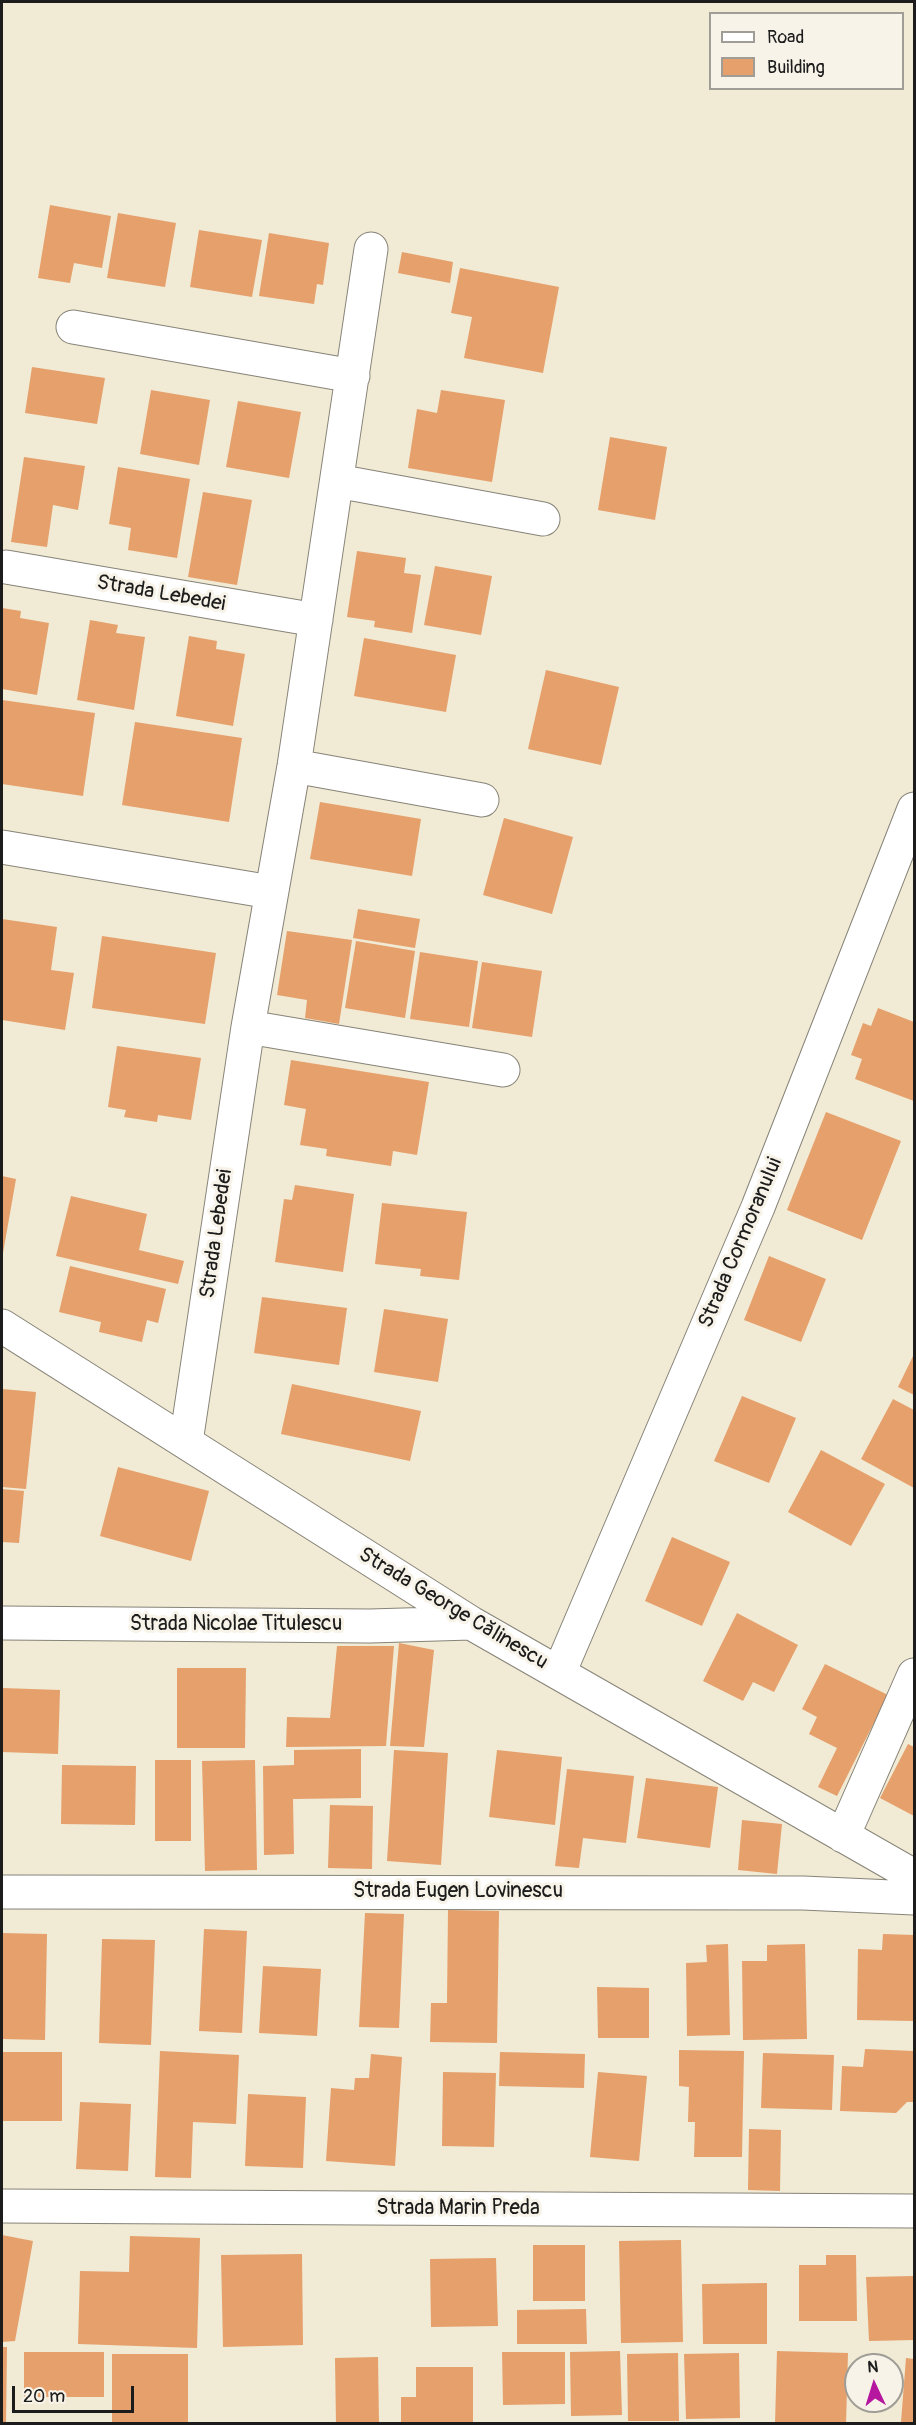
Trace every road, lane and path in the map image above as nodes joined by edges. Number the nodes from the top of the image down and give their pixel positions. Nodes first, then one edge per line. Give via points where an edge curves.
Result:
1 (371, 249) dead end
2 (73, 327) dead end
3 (353, 376) junction
4 (337, 481) junction
5 (543, 519) dead end
6 (6, 567) dead end
7 (316, 620) junction
8 (294, 766) junction
9 (482, 800) dead end
10 (915, 809) edge
11 (2, 847) edge
12 (271, 892) junction
13 (248, 1027) junction
14 (503, 1070) dead end
15 (2, 1326) edge
16 (186, 1442) junction
17 (2, 1623) edge
18 (471, 1623) junction
19 (559, 1673) junction
20 (915, 1675) edge
21 (843, 1836) junction
22 (915, 1876) edge
23 (2, 1892) edge
24 (915, 1898) edge
25 (2, 2206) edge
26 (915, 2211) edge

1 - 3 street, Strada Lebedei
2 - 3 street
3 - 4 street, Strada Lebedei
4 - 5 street
4 - 7 street, Strada Lebedei
6 - 7 street, Strada Lebedei
7 - 8 street, Strada Lebedei
8 - 9 street
8 - 12 street, Strada Lebedei
10 - 19 street, Strada Cormoranului via 758,1207
11 - 12 street
12 - 13 street, Strada Lebedei
13 - 14 street
13 - 16 street, Strada Lebedei
15 - 16 street, Strada George Călinescu
16 - 18 street, Strada George Călinescu
17 - 18 street, Strada Nicolae Titulescu
18 - 19 street, Strada George Călinescu
19 - 21 street, Strada George Călinescu
20 - 21 street
21 - 22 street, Strada George Călinescu
23 - 24 street, Strada Eugen Lovinescu via 803,1893
25 - 26 street, Strada Marin Preda

